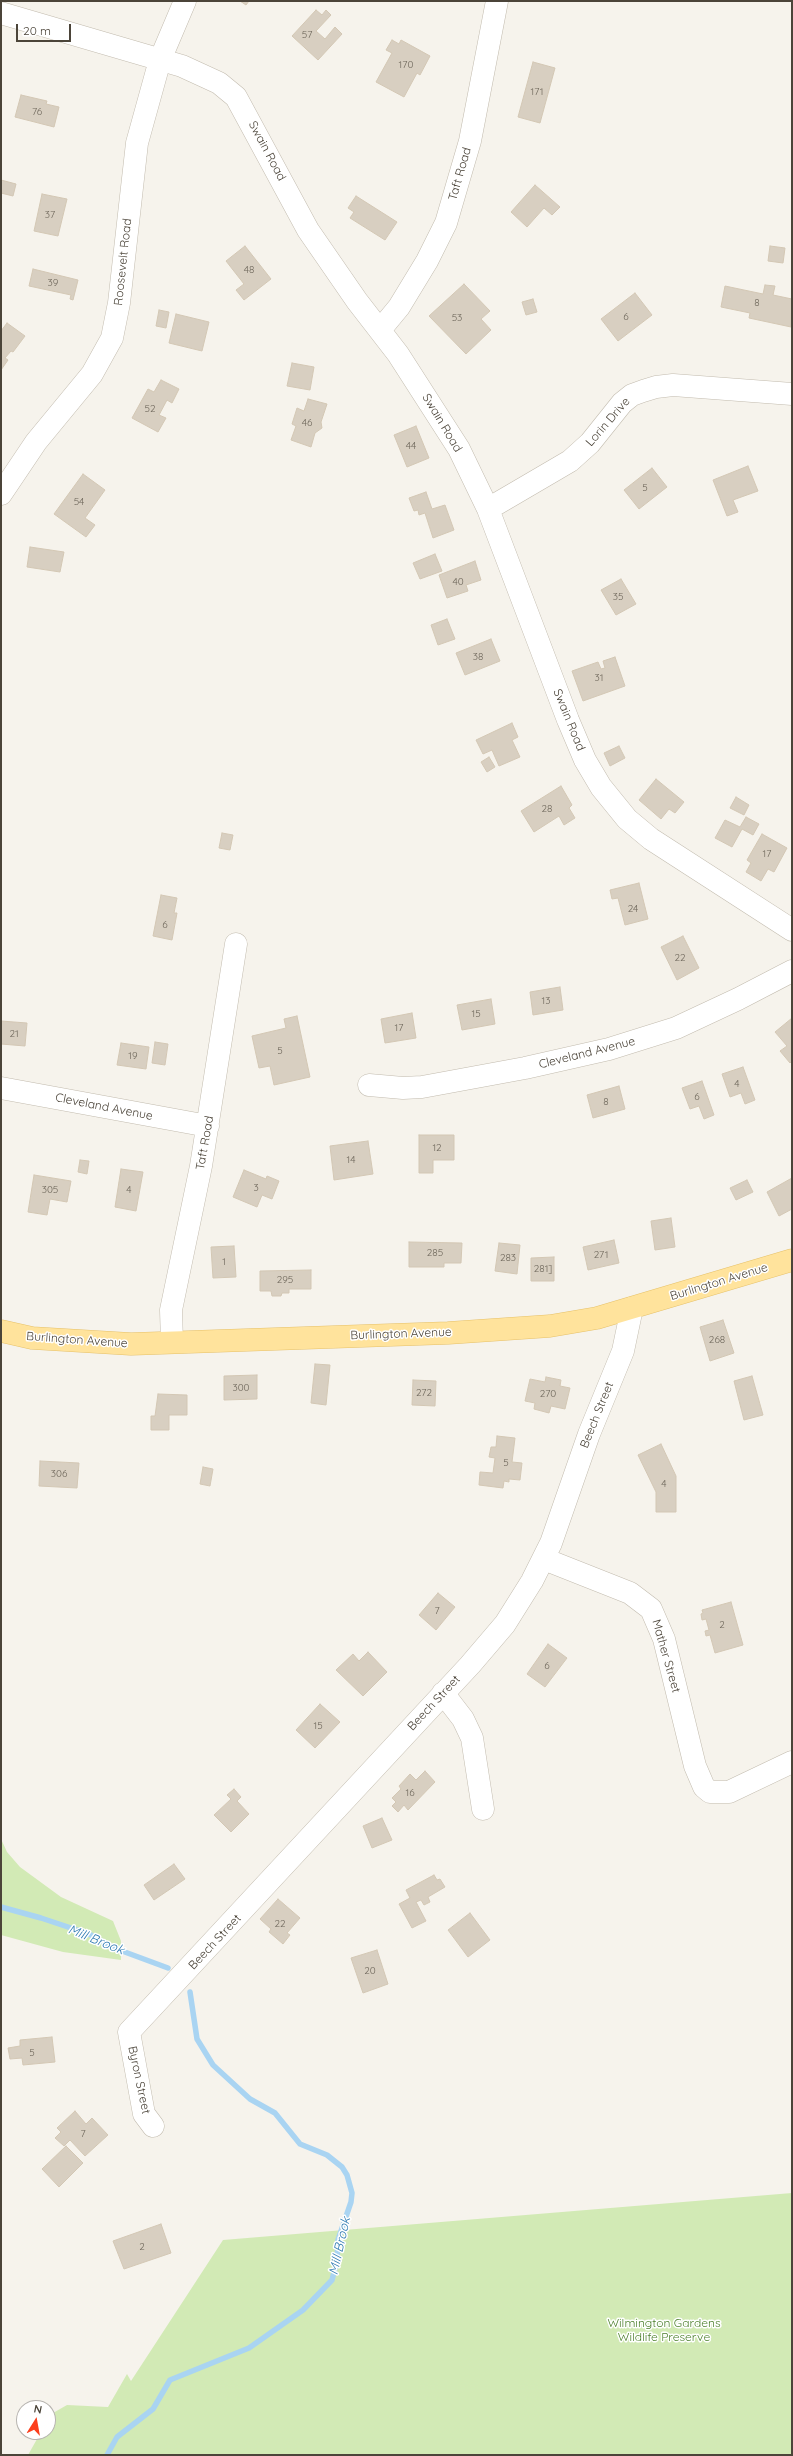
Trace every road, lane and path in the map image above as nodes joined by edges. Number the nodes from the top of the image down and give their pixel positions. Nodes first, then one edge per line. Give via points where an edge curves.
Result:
1 (185, 1) edge
2 (497, 1) edge
3 (1, 13) edge
4 (160, 60) junction
5 (380, 330) junction
6 (792, 394) edge
7 (1, 494) edge
8 (488, 509) junction
9 (792, 930) edge
10 (236, 944) dead end
11 (792, 971) edge
12 (369, 1085) dead end
13 (1, 1088) edge
14 (208, 1126) junction
15 (792, 1260) edge
16 (632, 1308) junction
17 (1, 1331) edge
18 (172, 1342) junction
19 (544, 1559) junction
20 (443, 1693) junction
21 (792, 1762) edge
22 (483, 1809) dead end
23 (129, 2032) joint
24 (153, 2126) dead end

1 - 4 street, Roosevelt Road
2 - 5 street, Taft Road via 470,141 446,223 399,307
3 - 4 street, Swain Road
4 - 5 street, Swain Road via 209,77 236,97 308,230
4 - 7 street, Roosevelt Road via 137,143 119,303 112,338 92,374 36,442
5 - 8 street, Swain Road via 438,413
6 - 8 street, Lorin Drive via 673,385 656,387 632,395 614,412 581,452 552,473
8 - 9 street, Swain Road via 568,720 585,760 607,795 627,819 651,839
10 - 14 street, Taft Road
11 - 12 street, Cleveland Avenue via 676,1028 609,1049 526,1068 422,1086 403,1088
13 - 14 street, Cleveland Avenue
14 - 18 street, Taft Road via 171,1310
15 - 16 main road, Burlington Avenue
16 - 18 main road, Burlington Avenue via 598,1318 550,1326 448,1333
16 - 19 street, Beech Street via 623,1351 589,1434
17 - 18 main road, Burlington Avenue via 32,1338 88,1343
19 - 20 street, Beech Street via 501,1629
19 - 21 street, Mather Street via 630,1593 651,1609 664,1639 695,1766 704,1787 710,1792 729,1792
20 - 22 street via 463,1719 472,1738
20 - 23 street, Beech Street
23 - 24 street, Byron Street via 144,2114

